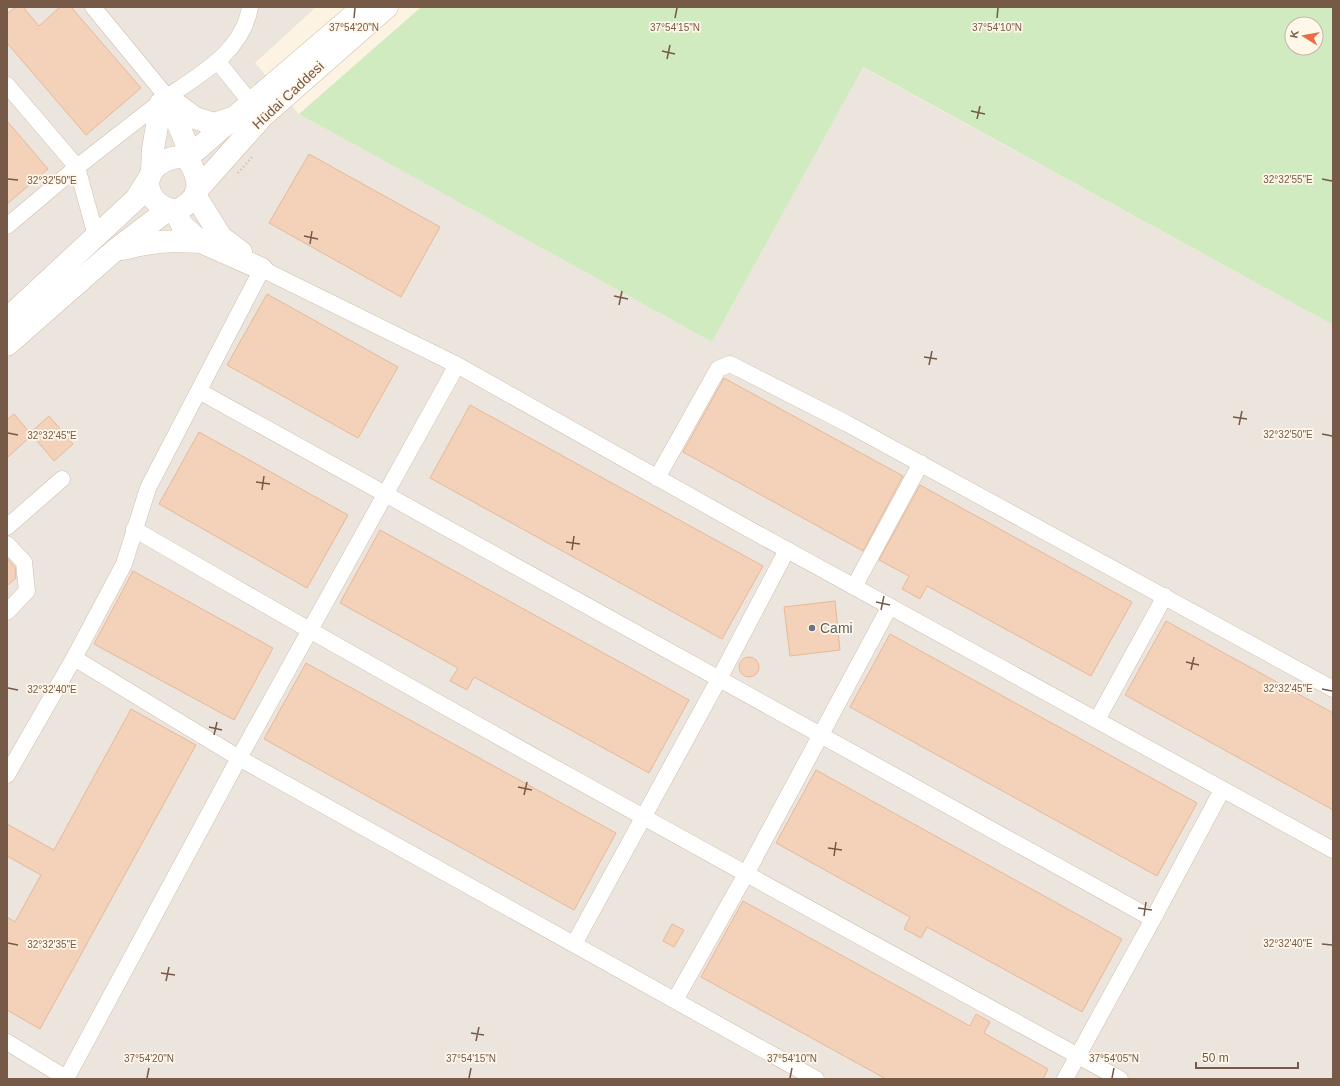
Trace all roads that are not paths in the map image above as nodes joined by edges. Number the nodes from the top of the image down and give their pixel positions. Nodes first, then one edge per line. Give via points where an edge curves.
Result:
1 (94, 7) edge
2 (362, 7) edge
3 (387, 7) edge
4 (253, 10) edge
5 (218, 62) junction
6 (7, 85) edge
7 (164, 100) junction
8 (244, 110) junction
9 (185, 158) junction
10 (77, 167) junction
11 (150, 175) junction
12 (196, 193) junction
13 (172, 210) junction
14 (7, 226) edge
15 (96, 236) junction
16 (201, 242) junction
17 (114, 251) junction
18 (262, 269) junction
19 (7, 319) edge
20 (7, 346) edge
21 (457, 365) junction
22 (199, 391) junction
23 (921, 463) junction
24 (657, 478) junction
25 (62, 479) dead end
26 (385, 494) junction
27 (7, 527) edge
28 (134, 529) junction
29 (7, 544) edge
30 (787, 550) junction
31 (854, 587) junction
32 (1165, 596) junction
33 (890, 606) junction
34 (7, 612) edge
35 (310, 631) junction
36 (74, 658) junction
37 (719, 679) junction
38 (1333, 688) edge
39 (1098, 720) junction
40 (821, 735) junction
41 (239, 758) junction
42 (7, 775) edge
43 (1222, 790) junction
44 (644, 817) junction
45 (1333, 850) edge
46 (746, 874) junction
47 (1154, 919) junction
48 (574, 944) junction
49 (675, 1000) junction
50 (7, 1042) edge
51 (1078, 1056) junction
52 (66, 1079) edge
53 (816, 1079) edge
54 (1065, 1079) edge
55 (1120, 1079) edge

1 - 7 street
2 - 8 street, Hüdai Caddesi
3 - 12 street, Hüdai Caddesi via 263,116
4 - 5 street via 237,40
5 - 7 street
5 - 8 street
6 - 10 street
7 - 8 street via 195,118 214,124
7 - 9 street via 187,145
7 - 10 street
7 - 11 street
8 - 9 street, Hüdai Caddesi
9 - 11 street via 169,158 157,166
9 - 12 street via 196,174
10 - 14 street
10 - 15 street
11 - 13 street via 148,185 152,198 157,204
11 - 15 street via 136,199
12 - 13 street via 190,203
12 - 18 street via 221,236
13 - 16 street via 182,225
13 - 17 street
15 - 19 street
16 - 17 street via 169,240
16 - 18 street
17 - 20 street
18 - 21 street
18 - 22 street
21 - 24 street
21 - 26 street
22 - 26 street
22 - 28 street via 148,488
23 - 24 street via 730,364 718,369
23 - 31 street
23 - 32 street
24 - 30 street
25 - 27 street
26 - 35 street
26 - 37 street
28 - 35 street
28 - 36 street via 124,564
29 - 34 street via 24,562 27,591
30 - 31 street
30 - 37 street
31 - 33 street
32 - 38 street
32 - 39 street
33 - 39 street
33 - 40 street
35 - 41 street
35 - 44 street
36 - 41 street
36 - 42 street
37 - 40 street
37 - 44 street
39 - 43 street
40 - 46 street
40 - 47 street
41 - 48 street
41 - 52 street
43 - 45 street
43 - 47 street
44 - 46 street
44 - 48 street
46 - 49 street
46 - 51 street
47 - 51 street
48 - 49 street
49 - 53 street
50 - 52 street
51 - 54 street
51 - 55 street

